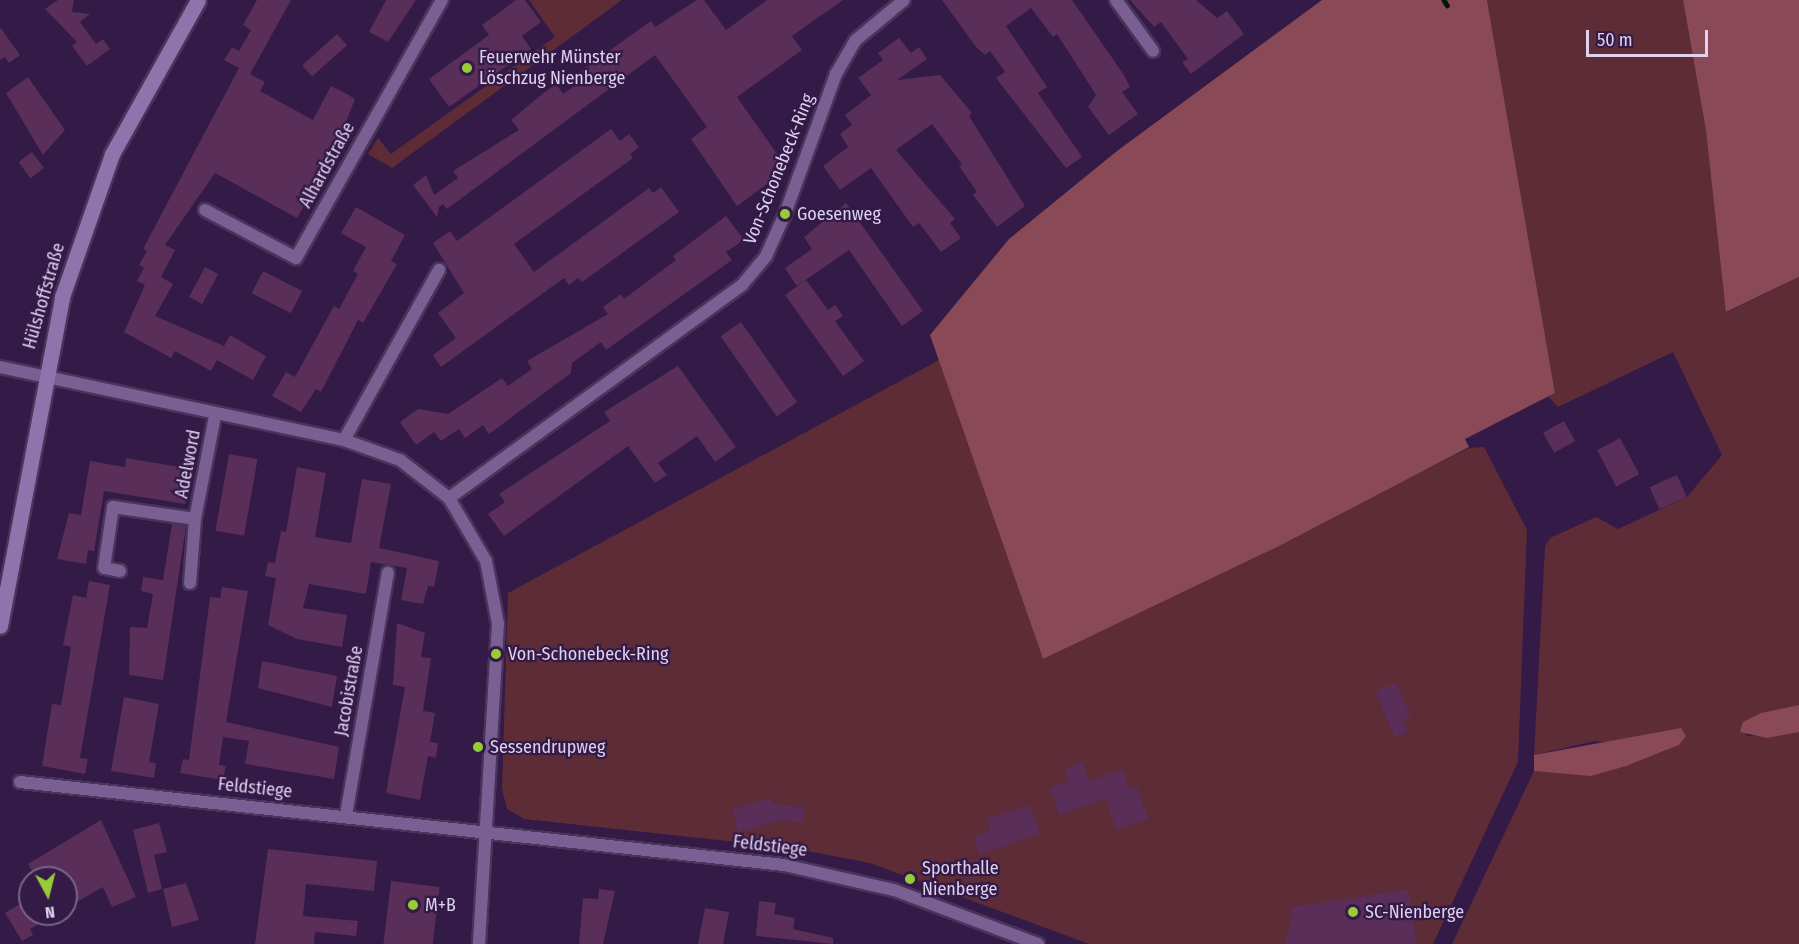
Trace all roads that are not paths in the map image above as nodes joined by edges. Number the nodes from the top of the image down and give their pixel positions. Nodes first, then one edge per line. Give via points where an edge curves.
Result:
1 (198, 0) edge
2 (442, 0) edge
3 (904, 0) edge
4 (1116, 0) edge
5 (1153, 51) dead end
6 (205, 210) dead end
7 (439, 270) dead end
8 (0, 367) edge
9 (43, 377) junction
10 (215, 416) junction
11 (344, 440) junction
12 (449, 498) junction
13 (195, 519) junction
14 (120, 571) dead end
15 (388, 573) dead end
16 (190, 583) dead end
17 (0, 626) edge
18 (20, 782) dead end
19 (346, 815) junction
20 (486, 832) junction
21 (1019, 941) edge
22 (479, 944) edge
23 (1038, 944) edge

1 - 9 main road, Hülshoffstraße via 144,90 95,194
2 - 6 street, Alhardstraße via 296,258
3 - 12 street, Von-Schonebeck-Ring via 856,40 836,74 785,214 766,256 742,285
4 - 5 street
7 - 11 street
8 - 9 street
9 - 10 street
9 - 17 main road, Hülshoffstraße
10 - 11 street
10 - 13 street, Adelword
11 - 12 street via 400,460
12 - 20 street via 486,561 495,597
13 - 14 street, Adelword via 113,507 104,568
13 - 16 street, Adelword
15 - 19 street, Jacobistraße
18 - 19 street, Feldstiege
19 - 20 street, Feldstiege
20 - 21 street, Feldstiege via 824,871 894,890
20 - 22 street
21 - 23 street, Feldstiege

